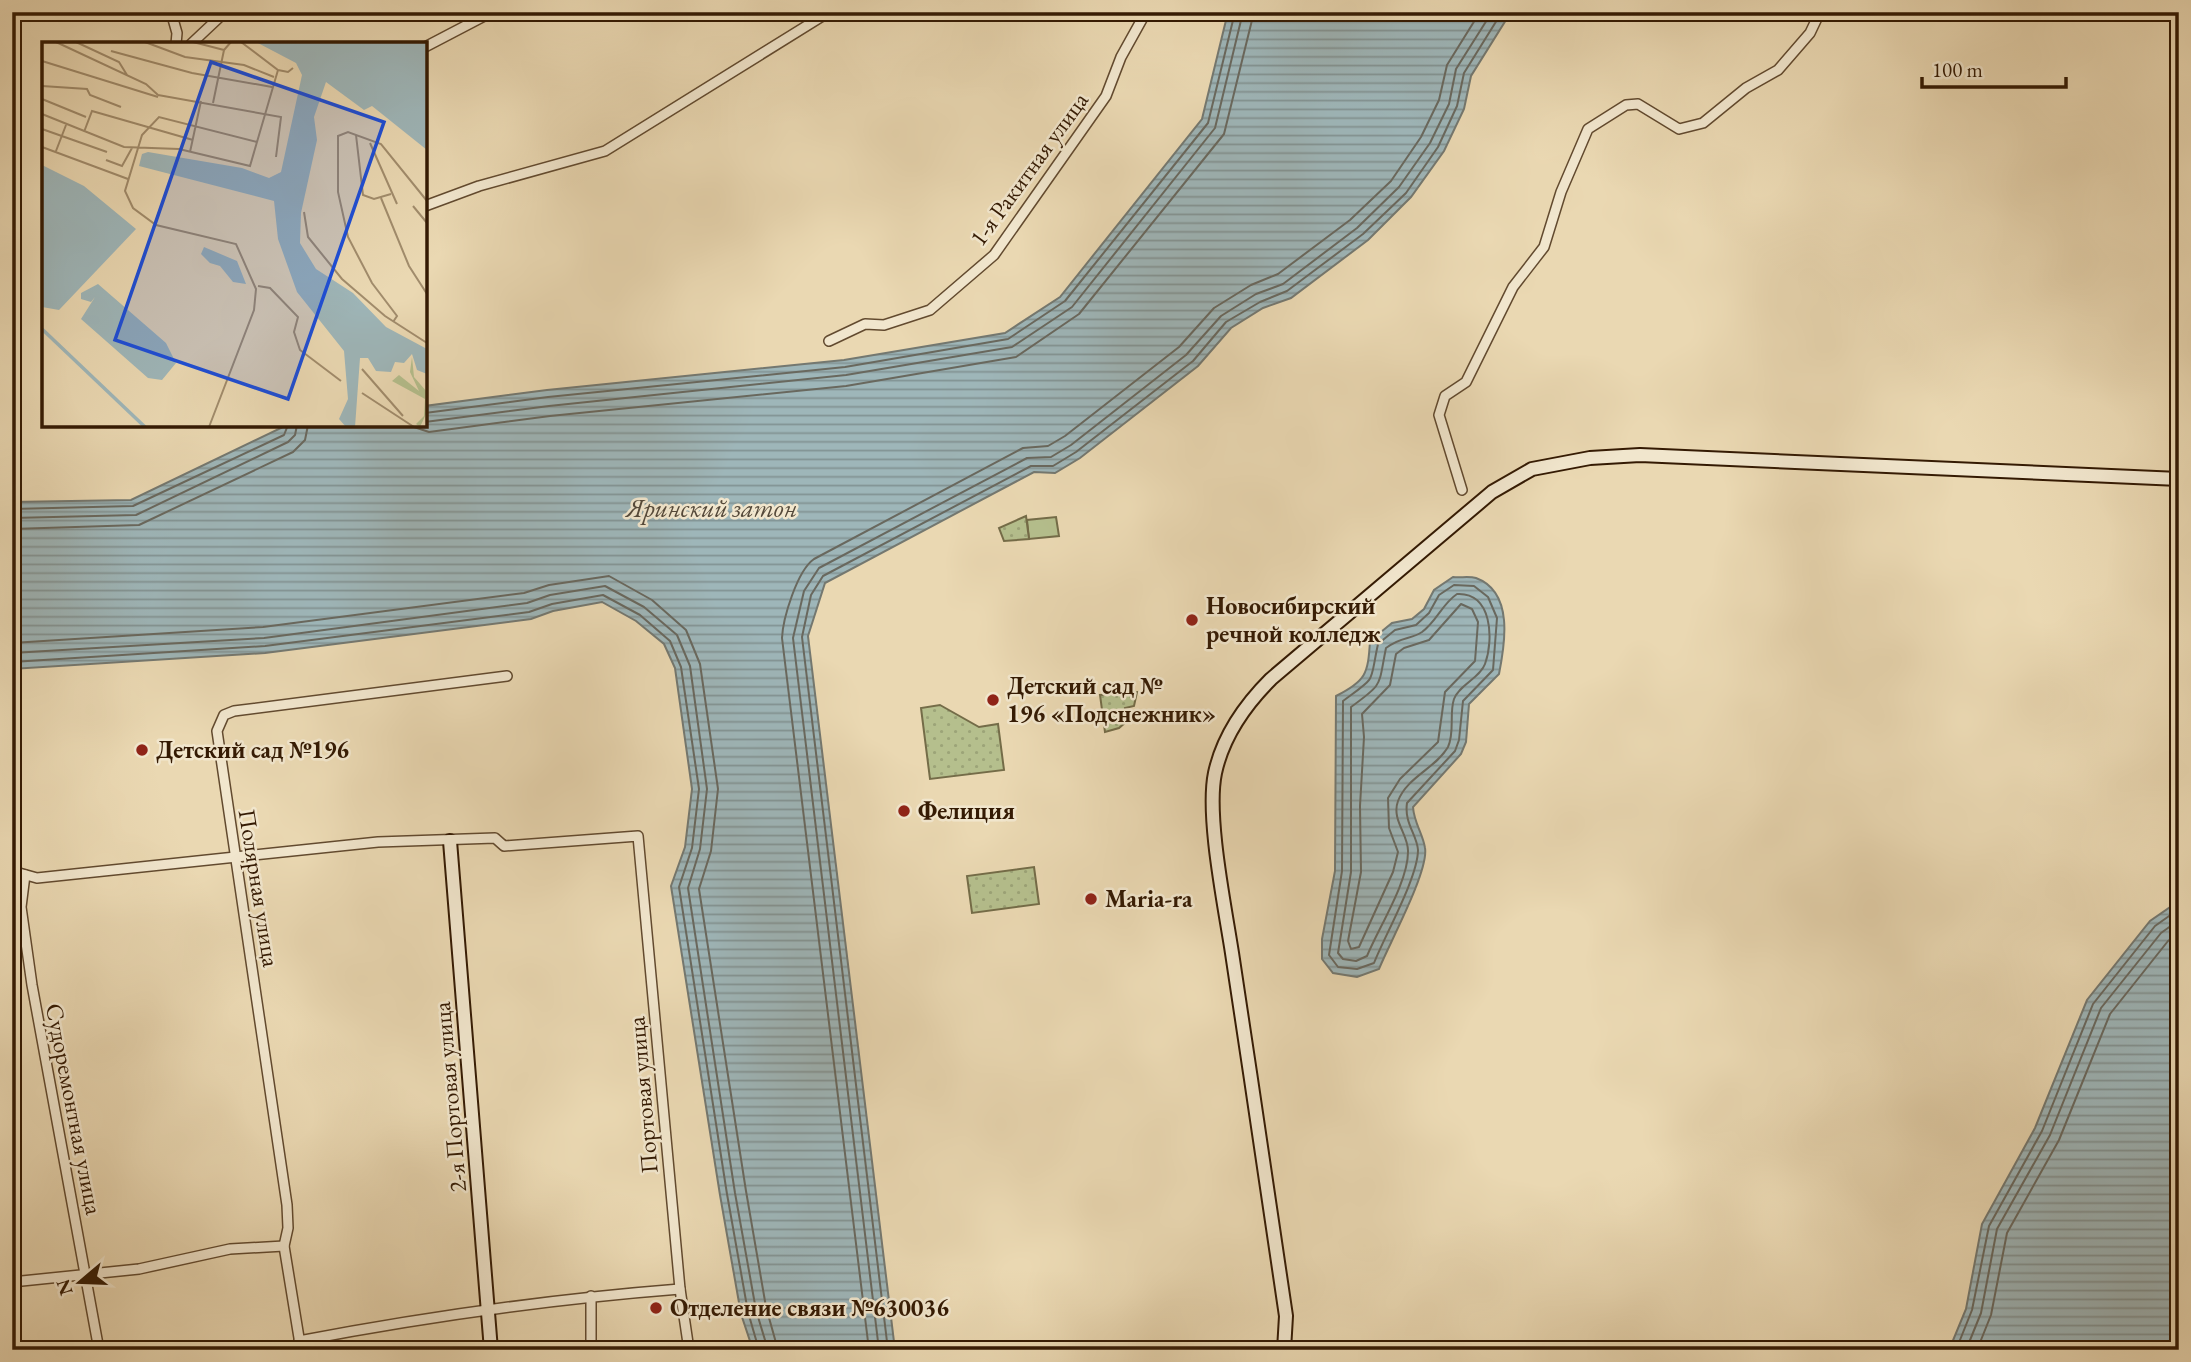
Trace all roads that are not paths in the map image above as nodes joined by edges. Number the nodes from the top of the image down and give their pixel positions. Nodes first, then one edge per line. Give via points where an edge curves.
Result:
1 (171, 12) edge
2 (225, 12) edge
3 (492, 12) edge
4 (829, 12) edge
5 (1146, 12) edge
6 (1820, 12) edge
7 (176, 42) edge
8 (193, 42) edge
9 (427, 46) edge
10 (427, 205) edge
11 (829, 341) dead end
12 (2179, 479) edge
13 (1462, 490) dead end
14 (507, 676) dead end
15 (450, 841) junction
16 (236, 858) junction
17 (12, 871) edge
18 (25, 875) junction
19 (284, 1246) junction
20 (86, 1276) junction
21 (12, 1282) edge
22 (680, 1289) junction
23 (591, 1296) junction
24 (489, 1310) junction
25 (300, 1345) edge
26 (99, 1350) edge
27 (491, 1350) edge
28 (591, 1350) edge
29 (689, 1350) edge
30 (1284, 1350) edge

1 - 7 street
2 - 8 street
3 - 9 street
4 - 10 street via 605,150
5 - 11 street, 1-я Ракитная улица via 1106,96 994,256 930,310 884,325 865,324
6 - 13 street via 1810,33 1777,70 1703,123 1679,129 1638,104 1626,105 1588,129 1544,247 1513,287 1466,382 1445,396 1439,415
12 - 30 street via 1640,455 1532,469 1492,492 1271,679 1241,714 1224,744 1213,802 1286,1316
14 - 16 street, Полярная улица via 224,715 217,731 218,753
15 - 16 street via 378,842
15 - 22 street, Портовая улица via 495,838 504,846 638,836
15 - 24 street, 2-я Портовая улица
16 - 18 street via 37,878
16 - 19 street, Полярная улица via 287,1205
17 - 18 street
18 - 20 street, Судоремонтная улица via 21,907 32,985
19 - 20 street via 230,1249
19 - 25 street, Полярная улица
20 - 21 street
20 - 26 street, Судоремонтная улица
22 - 23 street
22 - 29 street, Портовая улица
23 - 24 street
23 - 28 street
24 - 25 street
24 - 27 street, 2-я Портовая улица

